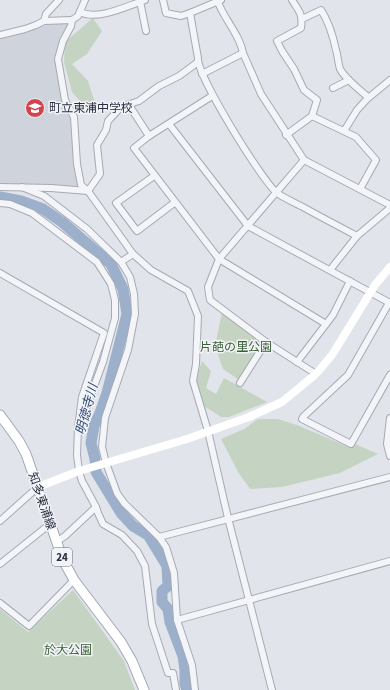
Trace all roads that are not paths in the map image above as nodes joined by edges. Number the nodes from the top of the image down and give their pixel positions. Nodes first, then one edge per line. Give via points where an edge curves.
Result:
1 (59, 0) edge
2 (85, 0) edge
3 (164, 0) edge
4 (292, 0) edge
5 (142, 1) edge
6 (219, 1) edge
7 (80, 12) junction
8 (190, 13) junction
9 (302, 18) junction
10 (72, 20) junction
11 (44, 21) junction
12 (146, 31) dead end
13 (0, 35) edge
14 (243, 53) junction
15 (198, 62) junction
16 (202, 74) junction
17 (349, 80) junction
18 (390, 80) edge
19 (333, 88) dead end
20 (212, 96) junction
21 (368, 97) junction
22 (129, 105) junction
23 (312, 116) junction
24 (169, 124) junction
25 (344, 131) junction
26 (286, 135) junction
27 (149, 136) junction
28 (304, 160) junction
29 (154, 176) junction
30 (0, 187) edge
31 (22, 187) junction
32 (360, 189) junction
33 (88, 191) junction
34 (276, 192) junction
35 (0, 203) edge
36 (174, 203) junction
37 (390, 206) edge
38 (248, 226) junction
39 (357, 236) junction
40 (133, 254) junction
41 (219, 259) junction
42 (121, 262) junction
43 (390, 267) edge
44 (330, 270) junction
45 (0, 273) edge
46 (350, 281) junction
47 (370, 293) junction
48 (390, 303) edge
49 (326, 324) junction
50 (266, 342) junction
51 (297, 362) junction
52 (316, 374) junction
53 (390, 375) edge
54 (240, 383) dead end
55 (0, 415) edge
56 (390, 418) edge
57 (78, 428) junction
58 (208, 431) junction
59 (390, 456) edge
60 (106, 464) junction
61 (79, 471) junction
62 (390, 478) edge
63 (38, 487) junction
64 (96, 507) junction
65 (228, 518) junction
66 (0, 521) edge
67 (50, 524) junction
68 (159, 536) junction
69 (56, 542) junction
70 (390, 561) edge
71 (0, 564) edge
72 (74, 580) junction
73 (250, 600) junction
74 (0, 603) edge
75 (177, 620) junction
76 (144, 690) edge
77 (176, 690) edge
78 (195, 690) edge
79 (272, 690) edge

1 - 11 street via 46,14
2 - 7 street
3 - 8 street via 166,13 181,16
4 - 9 street
5 - 7 street via 98,15
5 - 12 street
6 - 8 street
6 - 14 street
7 - 10 street
8 - 15 street
9 - 17 street via 320,10 330,27 340,69
9 - 23 street via 301,28 277,41 304,90 317,100
10 - 11 street
10 - 33 street via 72,26 63,40 58,59 65,100 74,117 81,185
11 - 13 street
14 - 16 street
14 - 26 street via 261,94
15 - 16 street
15 - 22 street
16 - 20 street
17 - 19 street
17 - 21 street
18 - 21 street
20 - 24 street
20 - 34 street via 252,161
21 - 25 street
22 - 27 street
22 - 33 street via 121,107 108,121 97,145 100,174
23 - 25 street
23 - 26 street
24 - 27 street
24 - 38 street
25 - 32 street via 356,137 376,160
26 - 28 street
27 - 29 street via 134,148
28 - 32 street
28 - 34 street
29 - 36 street
29 - 36 street via 116,204 137,231
30 - 31 street
31 - 33 street
31 - 42 street via 44,196 87,229
32 - 37 street
33 - 40 street
34 - 38 street
34 - 39 street
35 - 57 street via 10,204 32,213 97,262 111,284 115,300 115,318 103,362
36 - 41 street
37 - 39 street
38 - 41 street
38 - 44 street
39 - 44 street
40 - 42 street
40 - 58 street via 152,270 188,291 194,305 198,316 194,381
41 - 49 street
41 - 50 street via 208,287 210,300
42 - 60 street via 130,277 135,314 128,350 105,418 102,447
43 - 47 street
44 - 46 street
45 - 57 street via 104,333 82,397
46 - 47 street
46 - 49 street
47 - 48 street
47 - 52 street via 332,355
48 - 53 street via 348,375 302,419 351,444
49 - 51 street
50 - 51 street
50 - 54 street
51 - 52 street
52 - 58 street via 282,402
55 - 63 main road, 知多東浦線 / 24 via 26,454
56 - 59 street via 387,444
57 - 61 street
58 - 60 street
58 - 65 street
60 - 61 street
60 - 68 street via 117,494
61 - 63 street
61 - 64 street
62 - 65 street
63 - 66 street
63 - 67 main road, 知多東浦線 / 24
64 - 69 street
64 - 77 street via 104,524 122,535 137,551 145,566 152,624 168,673 173,673
65 - 68 street
65 - 73 street
67 - 69 main road, 知多東浦線 / 24
67 - 71 street
68 - 75 street via 166,547 174,573
69 - 72 main road, 知多東浦線 / 24
70 - 73 street
72 - 74 street via 29,626
72 - 76 main road, 知多東浦線 / 24 via 120,642 132,661
73 - 75 street
73 - 79 street
75 - 78 street via 192,665

